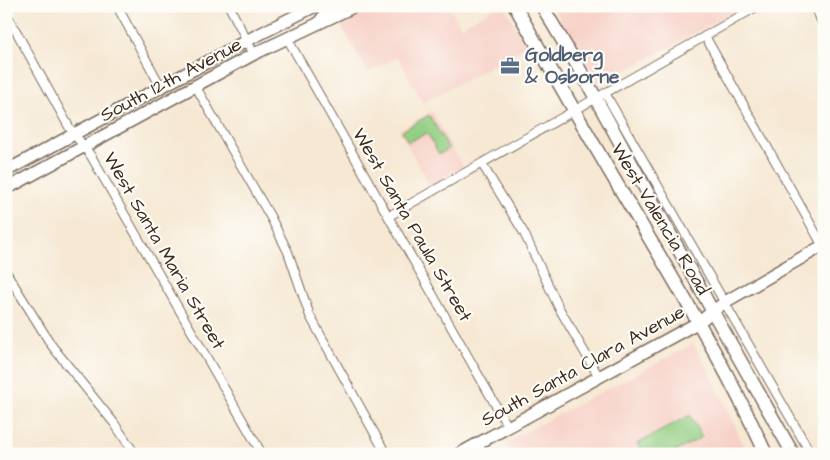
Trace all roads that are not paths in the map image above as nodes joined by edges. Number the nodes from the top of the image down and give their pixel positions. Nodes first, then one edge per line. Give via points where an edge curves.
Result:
1 (117, 6) edge
2 (229, 6) edge
3 (315, 6) edge
4 (331, 6) edge
5 (355, 6) edge
6 (515, 6) edge
7 (542, 6) edge
8 (758, 6) edge
9 (815, 6) edge
10 (6, 13) edge
11 (317, 24) junction
12 (824, 27) edge
13 (705, 36) junction
14 (287, 38) junction
15 (246, 41) junction
16 (254, 54) junction
17 (160, 87) junction
18 (196, 87) junction
19 (600, 96) junction
20 (574, 112) junction
21 (74, 134) junction
22 (85, 146) junction
23 (482, 164) junction
24 (6, 171) edge
25 (6, 189) edge
26 (389, 216) junction
27 (823, 246) edge
28 (6, 272) edge
29 (725, 302) junction
30 (713, 312) junction
31 (699, 322) junction
32 (599, 377) junction
33 (508, 427) junction
34 (480, 449) edge
35 (135, 454) edge
36 (262, 454) edge
37 (386, 454) edge
38 (459, 454) edge
39 (766, 454) edge
40 (793, 454) edge
41 (811, 454) edge

1 - 17 street
2 - 15 street
3 - 15 main road, South 12th Avenue
4 - 11 main road
5 - 11 main road, South 12th Avenue
6 - 20 main road, West Valencia Road
7 - 19 main road, West Valencia Road
8 - 13 street
9 - 12 street
10 - 21 street, West Santa Maria Street
11 - 14 main road, South 12th Avenue
13 - 19 street
13 - 27 street
14 - 16 main road, South 12th Avenue
14 - 26 street, West Santa Paula Street
15 - 16 street
15 - 17 main road, South 12th Avenue
16 - 18 main road, South 12th Avenue
17 - 21 main road, South 12th Avenue
18 - 22 main road, South 12th Avenue
18 - 37 street via 272,218 288,252 310,316
19 - 20 street
19 - 29 street, West Valencia Road
19 - 30 main road, West Valencia Road
20 - 23 street
20 - 31 main road, West Valencia Road
21 - 22 street, West Santa Maria Street
21 - 24 main road, South 12th Avenue
22 - 25 main road, South 12th Avenue
22 - 36 street, West Santa Maria Street
23 - 26 street
23 - 32 street via 524,233 559,308
26 - 33 street, West Santa Paula Street
27 - 29 main road, South Santa Clara Avenue
28 - 35 street via 52,346
29 - 30 main road, South Santa Clara Avenue
29 - 41 street, West Valencia Road
30 - 31 main road, South Santa Clara Avenue
30 - 40 main road, West Valencia Road
31 - 32 main road, South Santa Clara Avenue
31 - 39 main road, West Valencia Road
32 - 33 main road, South Santa Clara Avenue
33 - 34 main road, South Santa Clara Avenue
34 - 38 main road, South Santa Clara Avenue

